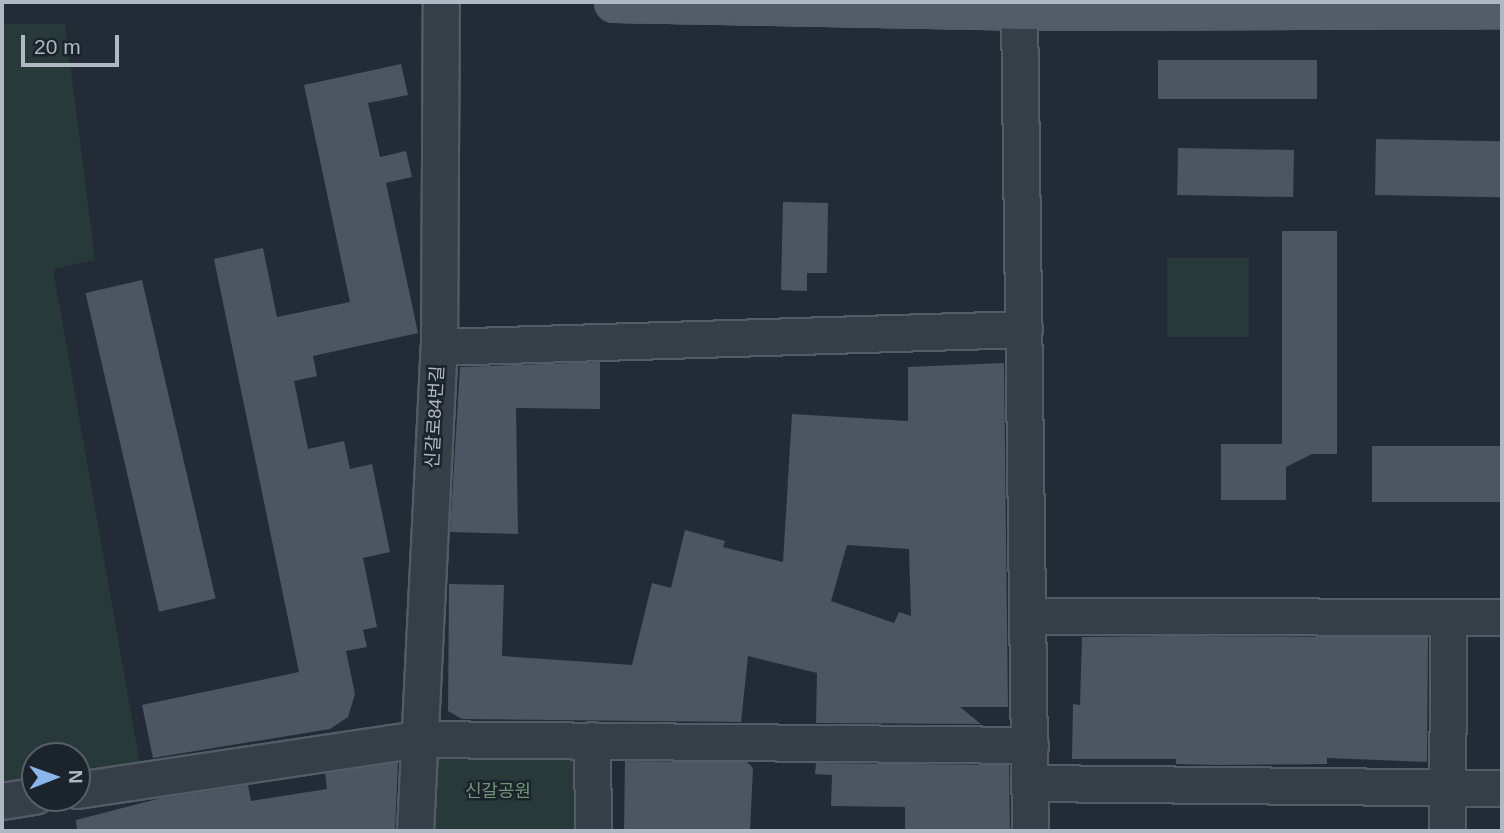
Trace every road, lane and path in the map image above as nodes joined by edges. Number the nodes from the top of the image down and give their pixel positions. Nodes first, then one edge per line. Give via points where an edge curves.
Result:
1 (441, 2) edge
2 (615, 2) edge
3 (1502, 8) edge
4 (1019, 10) junction
5 (1024, 329) junction
6 (439, 347) junction
7 (1029, 616) junction
8 (1448, 617) junction
9 (1502, 617) edge
10 (417, 739) junction
11 (592, 740) junction
12 (1030, 745) junction
13 (1030, 783) junction
14 (91, 788) edge
15 (1447, 788) junction
16 (1502, 788) edge
17 (21, 798) edge
18 (2, 801) edge
19 (415, 831) edge
20 (593, 831) edge
21 (1030, 831) edge
22 (1447, 831) edge

1 - 6 street, 신갈로84번길
2 - 4 main road
3 - 4 main road
4 - 5 street
5 - 6 street
5 - 7 street
6 - 10 street, 신갈로84번길
7 - 8 street
7 - 12 street
8 - 9 street
8 - 15 street
10 - 11 street
10 - 14 street
10 - 19 street, 신갈로84번길
11 - 12 street
11 - 20 street
12 - 13 street
13 - 15 street
13 - 21 street
15 - 16 street
15 - 22 street
17 - 18 street

